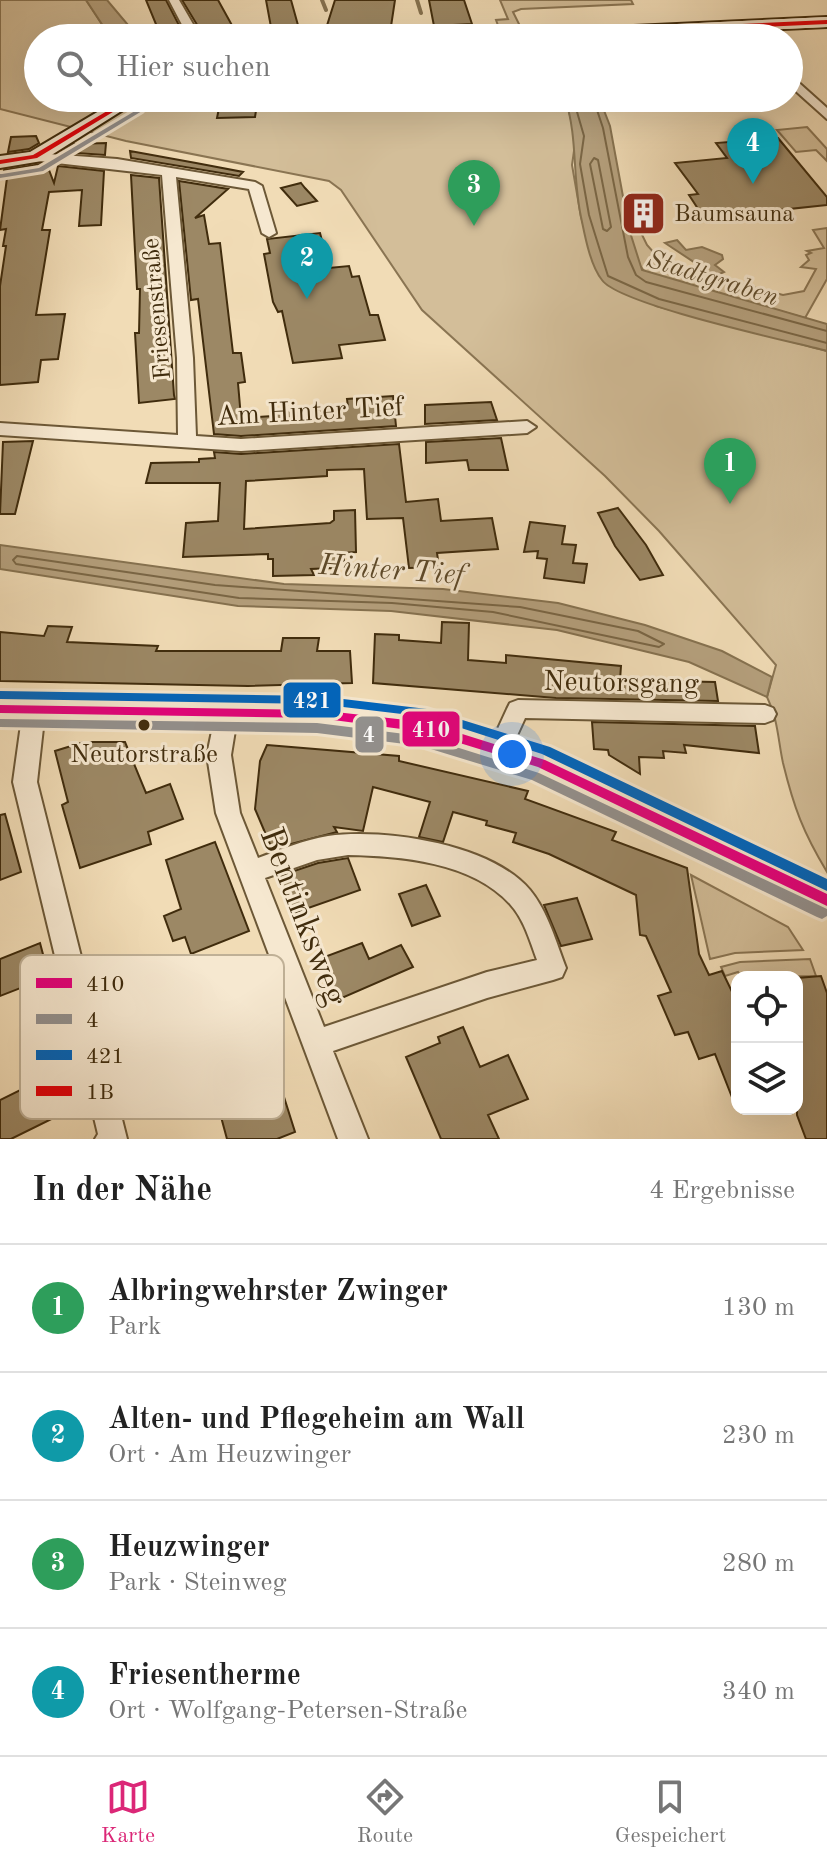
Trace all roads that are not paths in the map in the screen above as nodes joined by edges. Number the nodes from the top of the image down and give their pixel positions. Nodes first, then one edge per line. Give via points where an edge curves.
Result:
1 (174, 0) edge
2 (827, 22) edge
3 (187, 24) edge
4 (803, 25) edge
5 (803, 92) edge
6 (110, 112) edge
7 (827, 115) edge
8 (35, 157) junction
9 (0, 162) edge
10 (169, 174) junction
11 (269, 233) dead end
12 (527, 427) dead end
13 (0, 429) edge
14 (187, 441) junction
15 (0, 709) edge
16 (34, 710) junction
17 (227, 712) junction
18 (765, 714) dead end
19 (500, 748) junction
20 (251, 872) junction
21 (827, 900) edge
22 (67, 955) edge
23 (283, 955) edge
24 (284, 959) edge
25 (316, 1043) junction
26 (353, 1139) edge

1 - 3 street
2 - 4 street
5 - 7 street
6 - 8 street
8 - 9 street
8 - 10 street via 117,163
10 - 11 street via 255,186
10 - 14 street, Friesenstraße
12 - 14 street, Am Hinter Tief via 241,445
13 - 14 street, Am Hinter Tief
15 - 16 street
16 - 17 street
16 - 22 street via 25,782
17 - 19 street via 380,717
17 - 20 street, Bentinksweg via 219,755 223,794
18 - 19 street, Neutorsgang via 518,709
19 - 21 street via 587,784
20 - 23 street, Bentinksweg
20 - 25 street via 314,850 352,844 472,865 499,878 520,897 553,968
24 - 25 street, Bentinksweg
25 - 26 street, Bentinksweg

